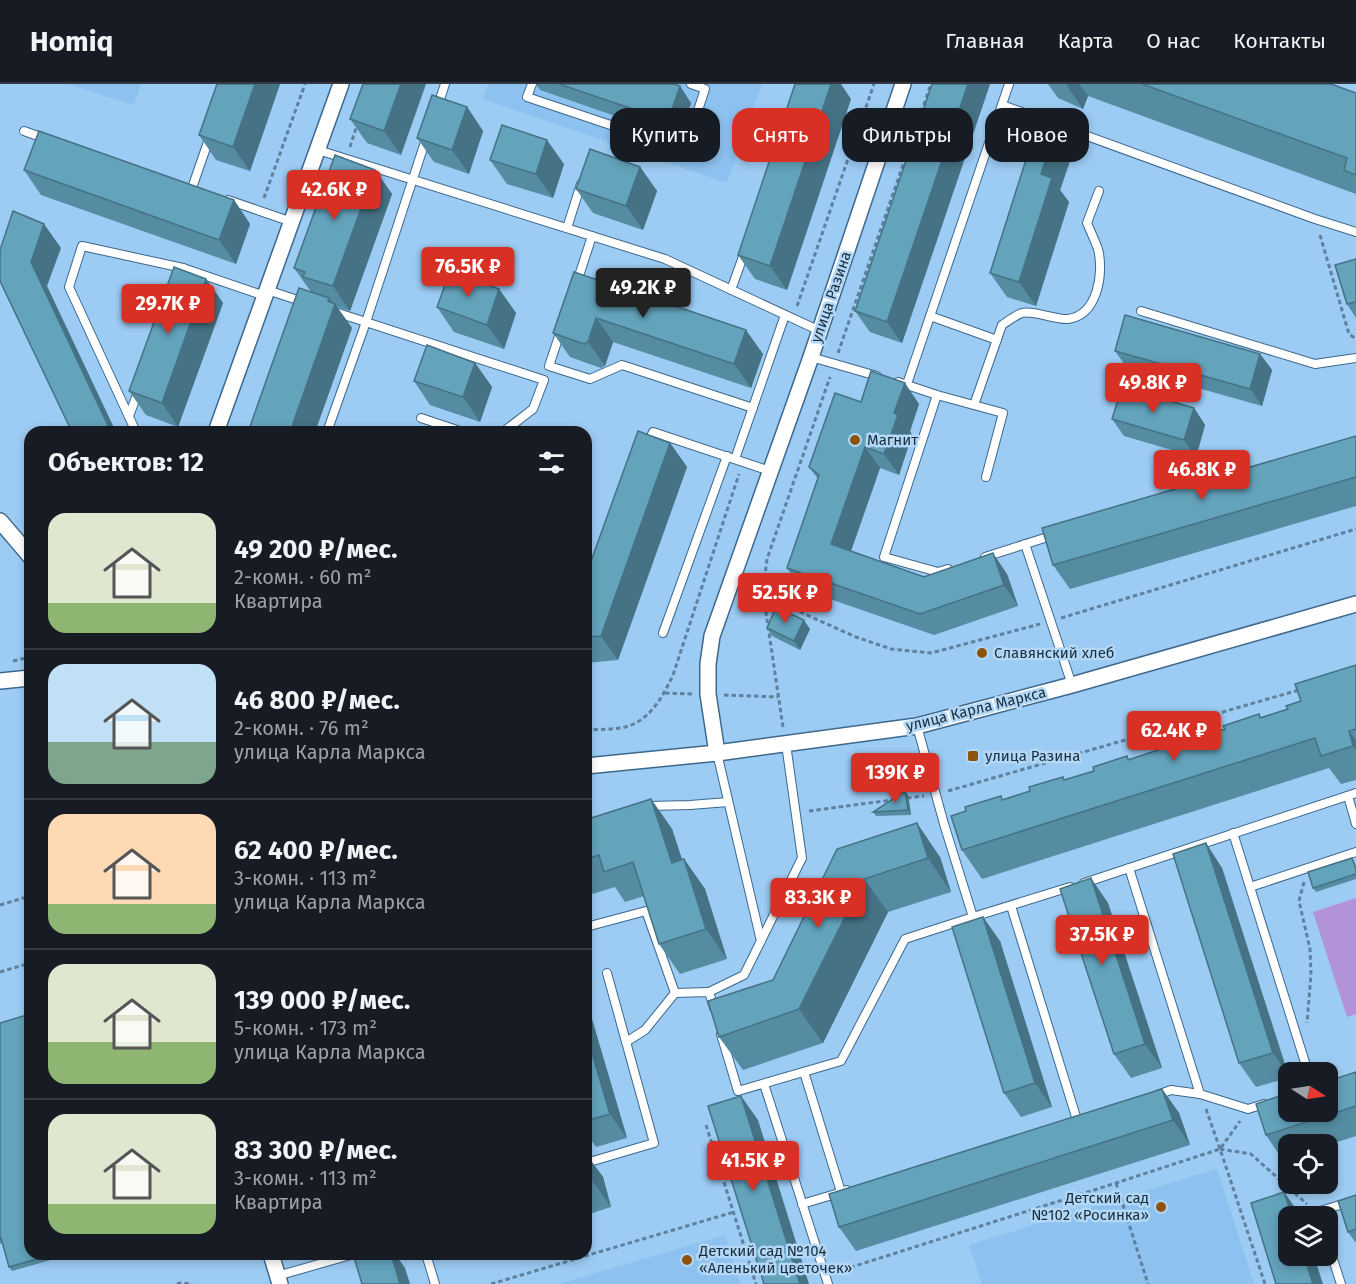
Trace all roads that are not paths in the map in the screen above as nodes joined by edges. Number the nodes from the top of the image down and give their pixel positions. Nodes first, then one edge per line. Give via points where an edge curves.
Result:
1 (341, 84) edge
2 (445, 84) edge
3 (532, 84) edge
4 (691, 84) edge
5 (903, 84) edge
6 (1009, 84) edge
7 (1002, 105) junction
8 (434, 116) edge
9 (430, 126) edge
10 (24, 131) dead end
11 (210, 136) edge
12 (57, 143) edge
13 (318, 150) junction
14 (584, 174) edge
15 (412, 180) junction
16 (181, 184) edge
17 (192, 188) junction
18 (1099, 191) dead end
19 (203, 192) edge
20 (214, 196) edge
21 (292, 222) junction
22 (567, 228) junction
23 (1356, 232) edge
24 (592, 236) junction
25 (746, 246) edge
26 (183, 268) junction
27 (179, 279) edge
28 (574, 290) edge
29 (731, 290) junction
30 (266, 293) junction
31 (316, 306) edge
32 (326, 309) edge
33 (1142, 311) dead end
34 (789, 316) junction
35 (930, 316) junction
36 (366, 322) junction
37 (564, 323) edge
38 (820, 331) junction
39 (997, 340) junction
40 (811, 357) junction
41 (1356, 358) edge
42 (907, 384) junction
43 (141, 385) edge
44 (937, 395) junction
45 (974, 405) junction
46 (753, 408) junction
47 (129, 417) junction
48 (422, 418) dead end
49 (133, 426) edge
50 (218, 426) edge
51 (329, 426) edge
52 (445, 426) edge
53 (510, 426) edge
54 (645, 453) edge
55 (735, 459) junction
56 (770, 471) junction
57 (986, 477) dead end
58 (0, 521) edge
59 (1058, 534) edge
60 (1025, 544) junction
61 (24, 549) edge
62 (982, 558) edge
63 (960, 565) edge
64 (1356, 604) edge
65 (663, 633) dead end
66 (24, 679) edge
67 (0, 681) edge
68 (1072, 685) junction
69 (917, 726) junction
70 (786, 744) junction
71 (717, 753) junction
72 (592, 765) edge
73 (1352, 795) edge
74 (728, 802) junction
75 (645, 806) edge
76 (1356, 824) edge
77 (1233, 833) junction
78 (1356, 852) edge
79 (1129, 868) junction
80 (1250, 887) junction
81 (1011, 906) junction
82 (973, 917) junction
83 (592, 925) edge
84 (761, 941) junction
85 (607, 973) dead end
86 (709, 992) junction
87 (675, 993) junction
88 (715, 1014) edge
89 (718, 1025) edge
90 (626, 1042) junction
91 (1305, 1062) edge
92 (804, 1072) junction
93 (764, 1084) junction
94 (1200, 1094) junction
95 (1150, 1097) edge
96 (1268, 1103) edge
97 (1088, 1116) edge
98 (1077, 1120) junction
99 (1066, 1123) edge
100 (592, 1161) edge
101 (857, 1188) edge
102 (841, 1192) junction
103 (1356, 1200) edge
104 (802, 1204) junction
105 (1338, 1207) edge
106 (273, 1260) edge
107 (337, 1260) edge
108 (428, 1260) edge
109 (1335, 1266) edge
110 (279, 1280) edge
111 (826, 1280) edge
112 (435, 1284) edge
113 (1341, 1284) edge

1 - 13 street
2 - 8 lane
3 - 4 lane via 528,97 685,150 705,89
5 - 38 street, улица Разина
6 - 7 lane
7 - 23 lane
7 - 35 lane
9 - 15 lane
10 - 12 lane
11 - 17 lane
13 - 15 lane
13 - 21 street
14 - 22 lane
15 - 22 lane
15 - 36 lane
16 - 17 lane
17 - 19 lane
18 - 39 lane via 1088,223 1100,267 1091,304 1081,315 1068,319 1023,313 1002,325
20 - 21 lane
21 - 30 street
22 - 24 lane
24 - 28 lane
24 - 29 lane via 665,259
25 - 29 lane
26 - 27 lane
26 - 30 lane
26 - 47 lane via 82,246 69,287
29 - 34 lane
30 - 31 lane
30 - 50 street
32 - 36 lane
33 - 41 lane via 1316,364
34 - 38 lane
34 - 46 lane
35 - 39 lane
35 - 42 lane
36 - 51 lane
36 - 53 lane via 544,380 533,409
37 - 46 lane via 549,366 590,379 621,365
38 - 40 street, улица Разина
39 - 45 lane
40 - 42 lane
40 - 56 street, улица Разина
42 - 44 lane
43 - 47 lane
44 - 45 lane
44 - 63 lane via 884,557 938,572
45 - 57 lane via 1003,413
46 - 55 lane
47 - 49 lane
48 - 52 lane
54 - 55 lane via 653,432
55 - 56 lane
55 - 65 lane
56 - 71 street, улица Разина via 712,636 708,694
58 - 61 street
59 - 60 lane
60 - 62 lane
60 - 68 lane
64 - 68 street, улица Карла Маркса
66 - 67 street
68 - 69 street, улица Карла Маркса
69 - 70 street, улица Карла Маркса
69 - 82 lane
70 - 71 street, улица Карла Маркса
70 - 84 lane via 802,858
71 - 72 street, улица Карла Маркса
71 - 74 lane
73 - 76 lane
73 - 77 lane
74 - 75 lane
74 - 84 lane
77 - 79 lane
77 - 80 lane
78 - 80 lane
79 - 81 lane
79 - 94 lane
80 - 91 lane
81 - 82 lane
81 - 98 lane
82 - 92 lane via 905,939 841,1061
83 - 87 lane via 646,911
84 - 86 lane via 744,975
85 - 90 lane
86 - 87 lane
86 - 88 lane
87 - 90 lane via 645,1030
89 - 93 lane via 738,1091
90 - 100 lane via 654,1143
92 - 93 lane
92 - 102 lane
93 - 104 lane
94 - 95 lane via 1171,1090
94 - 96 lane via 1248,1109
97 - 98 lane
98 - 99 lane
101 - 102 lane
102 - 104 lane
103 - 105 lane
104 - 111 lane
106 - 110 street
107 - 110 lane
108 - 112 lane
109 - 113 lane

